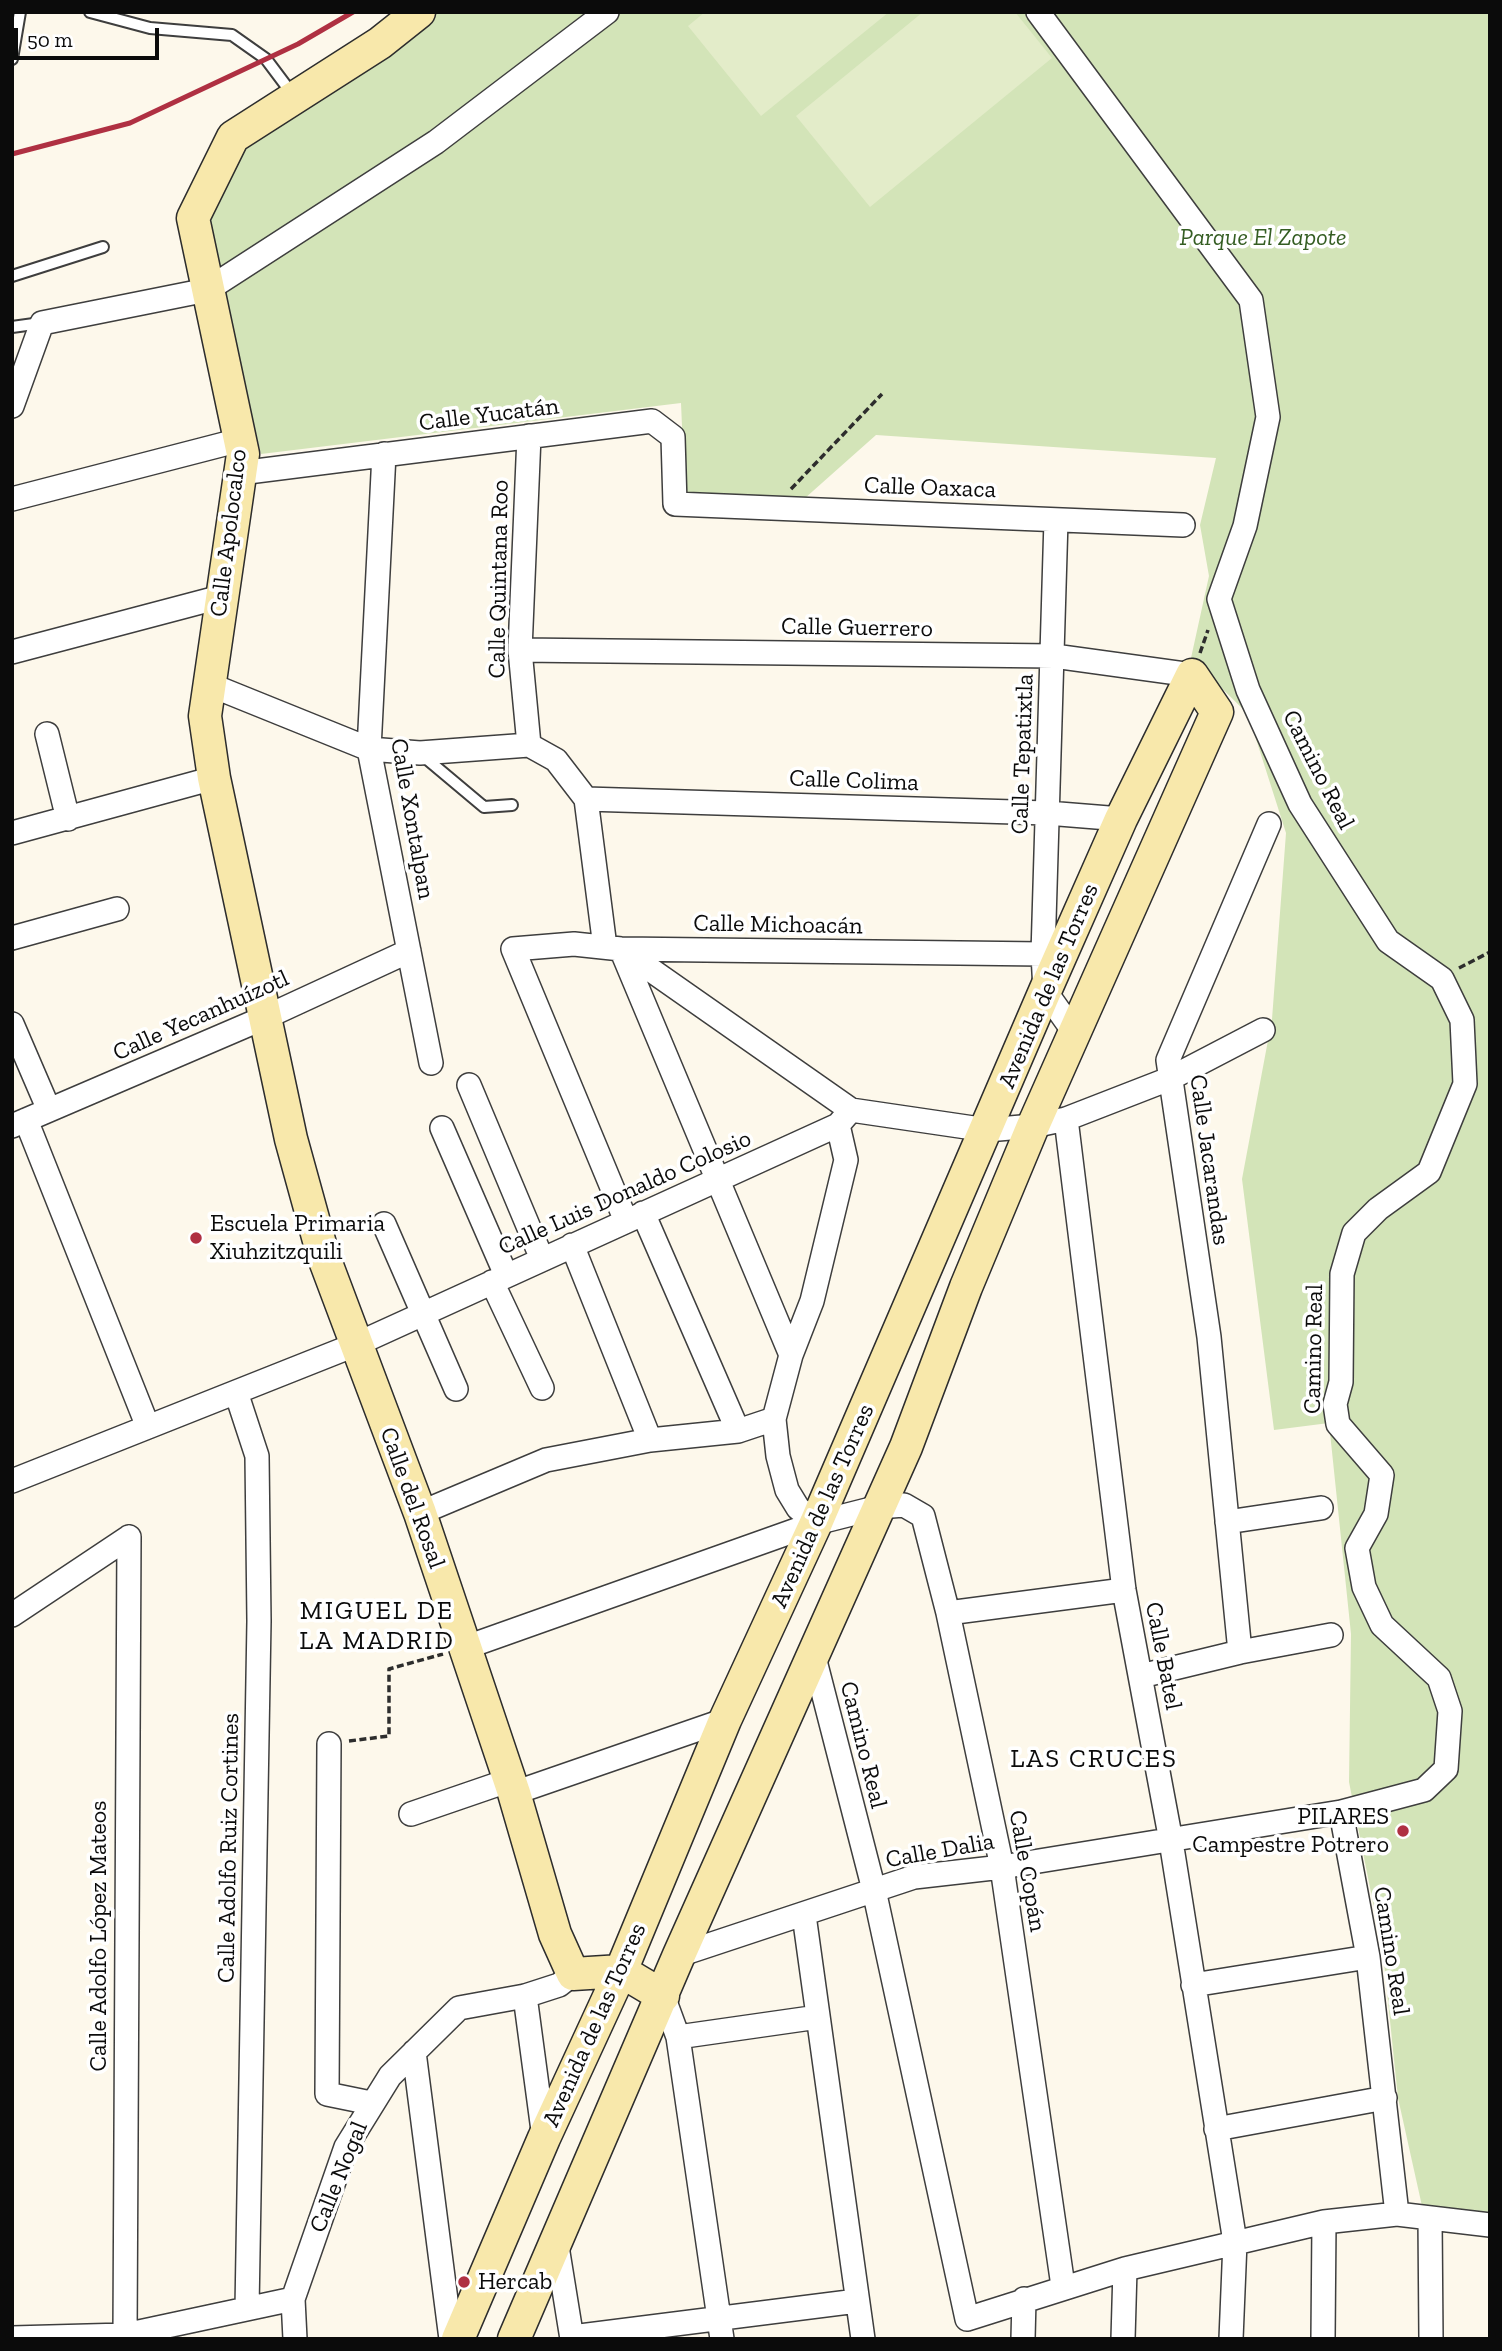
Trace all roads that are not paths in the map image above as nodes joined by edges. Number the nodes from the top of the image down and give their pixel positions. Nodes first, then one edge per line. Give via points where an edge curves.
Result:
1 (20, 12) edge
2 (90, 12) edge
3 (419, 12) edge
4 (607, 12) edge
5 (1038, 12) edge
6 (12, 59) edge
7 (295, 97) junction
8 (103, 247) dead end
9 (12, 276) edge
10 (207, 290) junction
11 (42, 323) junction
12 (12, 327) edge
13 (12, 405) edge
14 (529, 436) junction
15 (240, 440) junction
16 (384, 454) junction
17 (240, 472) junction
18 (12, 499) edge
19 (675, 504) joint
20 (1056, 520) junction
21 (1183, 524) dead end
22 (224, 596) junction
23 (520, 650) junction
24 (12, 652) edge
25 (1054, 656) junction
26 (1192, 675) junction
27 (208, 684) junction
28 (47, 733) dead end
29 (529, 745) junction
30 (369, 749) junction
31 (420, 753) junction
32 (214, 778) junction
33 (586, 799) junction
34 (512, 804) dead end
35 (1047, 813) junction
36 (1121, 818) junction
37 (68, 820) junction
38 (1269, 824) dead end
39 (12, 833) edge
40 (117, 909) dead end
41 (12, 938) edge
42 (613, 948) junction
43 (409, 950) junction
44 (1043, 954) junction
45 (1045, 990) junction
46 (266, 1017) junction
47 (12, 1024) edge
48 (1263, 1030) dead end
49 (1074, 1032) junction
50 (431, 1063) dead end
51 (1169, 1079) junction
52 (469, 1086) dead end
53 (49, 1110) junction
54 (844, 1118) junction
55 (1066, 1119) junction
56 (19, 1123) edge
57 (1033, 1126) junction
58 (442, 1128) dead end
59 (987, 1130) junction
60 (720, 1181) junction
61 (635, 1217) junction
62 (384, 1224) dead end
63 (572, 1245) junction
64 (542, 1259) junction
65 (499, 1279) junction
66 (421, 1314) junction
67 (357, 1344) junction
68 (791, 1355) junction
69 (542, 1388) dead end
70 (456, 1389) dead end
71 (236, 1392) junction
72 (774, 1419) junction
73 (148, 1427) junction
74 (738, 1431) junction
75 (650, 1440) junction
76 (12, 1481) edge
77 (879, 1507) junction
78 (1321, 1508) dead end
79 (419, 1513) junction
80 (1227, 1522) junction
81 (816, 1524) junction
82 (1124, 1590) junction
83 (948, 1613) junction
84 (12, 1615) edge
85 (1331, 1634) dead end
86 (464, 1648) junction
87 (1240, 1652) junction
88 (813, 1653) junction
89 (1141, 1676) junction
90 (725, 1720) junction
91 (329, 1744) road end
92 (512, 1787) junction
93 (1341, 1812) junction
94 (411, 1814) dead end
95 (1171, 1841) junction
96 (1002, 1867) junction
97 (874, 1890) junction
98 (804, 1915) junction
99 (679, 1955) junction
100 (1368, 1957) junction
101 (621, 1971) junction
102 (573, 1973) junction
103 (1193, 1985) junction
104 (525, 1996) junction
105 (663, 1996) junction
106 (817, 2017) junction
107 (678, 2037) junction
108 (414, 2052) junction
109 (1385, 2098) junction
110 (371, 2103) junction
111 (1216, 2129) junction
112 (544, 2138) junction
113 (1397, 2214) junction
114 (1430, 2218) junction
115 (1324, 2222) junction
116 (1490, 2225) edge
117 (556, 2237) junction
118 (1236, 2242) junction
119 (1125, 2269) junction
120 (1063, 2286) junction
121 (293, 2298) junction
122 (1024, 2299) junction
123 (858, 2301) junction
124 (247, 2308) junction
125 (721, 2327) edge
126 (965, 2329) edge
127 (166, 2332) edge
128 (125, 2335) junction
129 (12, 2338) edge
130 (572, 2338) edge
131 (295, 2339) edge
132 (451, 2339) edge
133 (458, 2339) edge
134 (514, 2339) edge
135 (863, 2339) edge
136 (1023, 2339) edge
137 (1123, 2339) edge
138 (1231, 2339) edge
139 (1323, 2339) edge
140 (1431, 2339) edge

1 - 6 lane
2 - 7 lane via 150,28 232,35 266,59
3 - 7 street, Calle Apolocalco via 380,43
4 - 10 street via 436,142
5 - 93 street, Camino Real via 1251,300 1268,418 1245,526 1219,599 1248,690 1300,804 1388,941 1442,979 1462,1020 1465,1084 1429,1172 1354,1233 1342,1274 1341,1382 1335,1404 1338,1424 1382,1475 1376,1514 1357,1548 1364,1587 1382,1625 1439,1678 1450,1711 1446,1769 1424,1790
7 - 10 street, Calle Apolocalco via 233,137 193,218
8 - 9 lane
10 - 11 street
10 - 15 street, Calle Apolocalco
11 - 12 lane
11 - 13 street
14 - 16 street, Calle Yucatán
14 - 19 street, Calle Yucatán via 652,421 673,437
14 - 23 street, Calle Quintana Roo
15 - 17 street, Calle Apolocalco
15 - 18 street
16 - 17 street, Calle Yucatán
16 - 30 street, Calle Xontalpan
17 - 22 street, Calle Apolocalco
19 - 20 street, Calle Oaxaca
20 - 21 street, Calle Oaxaca
20 - 25 street, Calle Tepatixtla
22 - 24 street
22 - 27 street, Calle Apolocalco
23 - 25 street, Calle Guerrero
23 - 29 street, Calle Quintana Roo
25 - 26 street, Calle Guerrero
25 - 35 street, Calle Tepatixtla
26 - 36 street, Avenida de las Torres
26 - 49 street, Avenida de las Torres via 1217,712
27 - 30 street
27 - 32 street, Calle Apolocalco via 205,716
28 - 37 street
29 - 31 street
29 - 33 street via 556,760
30 - 31 street
30 - 43 street, Calle Xontalpan
31 - 34 lane via 484,807
32 - 37 street
32 - 46 street, Calle Apolocalco
33 - 35 street, Calle Colima
33 - 42 street
35 - 36 street, Calle Colima
35 - 44 street, Calle Tepatixtla
36 - 45 street, Avenida de las Torres
37 - 39 street
38 - 51 street, Calle Jacarandas via 1168,1060
40 - 41 street
42 - 44 street, Calle Michoacán
42 - 54 street
42 - 60 street
42 - 61 street, Calle Michoacán via 574,944 513,949
43 - 46 street, Calle Yecanhuízotl
43 - 50 street, Calle Xontalpan
44 - 45 street, Calle Tepatixtla
45 - 49 street
45 - 59 street, Avenida de las Torres
46 - 53 street, Calle Yecanhuízotl
46 - 67 street, Calle del Rosal via 291,1139 323,1255
47 - 53 street
48 - 51 street
49 - 57 street, Avenida de las Torres
51 - 55 street
51 - 80 street, Calle Jacarandas via 1209,1337
52 - 64 street
53 - 56 street, Calle Yecanhuízotl
54 - 59 street
54 - 60 street, Calle Luis Donaldo Colosio
54 - 68 street via 846,1160 812,1301
55 - 57 street
55 - 82 street, Calle Batel
56 - 73 street
57 - 59 street
57 - 77 street, Avenida de las Torres
58 - 65 street
59 - 81 street, Avenida de las Torres
60 - 61 street, Calle Luis Donaldo Colosio
60 - 68 street
61 - 63 street, Calle Luis Donaldo Colosio
61 - 74 street
62 - 66 street
63 - 64 street, Calle Luis Donaldo Colosio
63 - 75 street
64 - 65 street, Calle Luis Donaldo Colosio
65 - 66 street, Calle Luis Donaldo Colosio
65 - 69 street
66 - 67 street, Calle Luis Donaldo Colosio
66 - 70 street
67 - 71 street, Calle Luis Donaldo Colosio
67 - 79 street, Calle del Rosal
68 - 72 street
71 - 73 street, Calle Luis Donaldo Colosio
71 - 124 street, Calle Adolfo Ruiz Cortines via 257,1456 259,1621
72 - 74 street
72 - 81 street via 787,1490
73 - 76 street, Calle Luis Donaldo Colosio
74 - 75 street
75 - 79 street via 546,1460
77 - 81 street
77 - 83 street, Calle Copán via 904,1505 923,1516
77 - 88 street, Avenida de las Torres
78 - 80 street
79 - 86 street, Calle del Rosal
80 - 87 street, Calle Jacarandas
81 - 86 street
81 - 90 street, Avenida de las Torres
82 - 83 street
82 - 89 street, Calle Batel
83 - 96 street, Calle Copán
84 - 128 street, Calle Adolfo López Mateos via 129,1537
85 - 87 street
86 - 92 street, Calle del Rosal
87 - 89 street
88 - 97 street, Camino Real
88 - 99 street, Avenida de las Torres
89 - 95 street, Calle Batel
90 - 92 street
90 - 101 street, Avenida de las Torres
91 - 110 street via 327,2094
92 - 94 street
92 - 102 street, Calle del Rosal via 555,1934
93 - 95 street, Calle Dalia
93 - 100 street, Camino Real
95 - 96 street, Calle Dalia
95 - 103 street, Calle Batel
96 - 97 street, Calle Dalia via 914,1878
96 - 120 street, Calle Copán
97 - 98 street, Calle Dalia
97 - 126 street, Camino Real
98 - 99 street, Calle Dalia
98 - 106 street
99 - 105 street, Avenida de las Torres
100 - 103 street
100 - 109 street, Camino Real
101 - 102 street, Calle Nogal
101 - 105 street
101 - 112 street, Avenida de las Torres
102 - 104 street, Calle Nogal via 559,1985
103 - 111 street, Calle Batel
104 - 108 street, Calle Nogal via 459,2008
104 - 112 street
105 - 107 street
105 - 117 street, Avenida de las Torres
106 - 107 street
106 - 123 street
107 - 125 street
108 - 110 street, Calle Nogal
108 - 132 street
109 - 111 street
109 - 113 street, Camino Real
110 - 121 street, Calle Nogal via 346,2147
111 - 118 street, Calle Batel
112 - 133 street, Avenida de las Torres
113 - 114 street, Camino Real
113 - 115 street, Camino Real
114 - 116 street, Camino Real
114 - 140 street
115 - 118 street, Camino Real
115 - 139 street
117 - 130 street
117 - 134 street, Avenida de las Torres
118 - 119 street, Camino Real
118 - 138 street, Calle Batel
119 - 120 street, Camino Real
119 - 137 street
120 - 122 street, Camino Real
121 - 124 street
121 - 131 street, Calle Nogal
122 - 126 street, Camino Real
122 - 136 street
123 - 125 street
123 - 135 street
124 - 127 street
125 - 130 street
127 - 128 street
128 - 129 street

